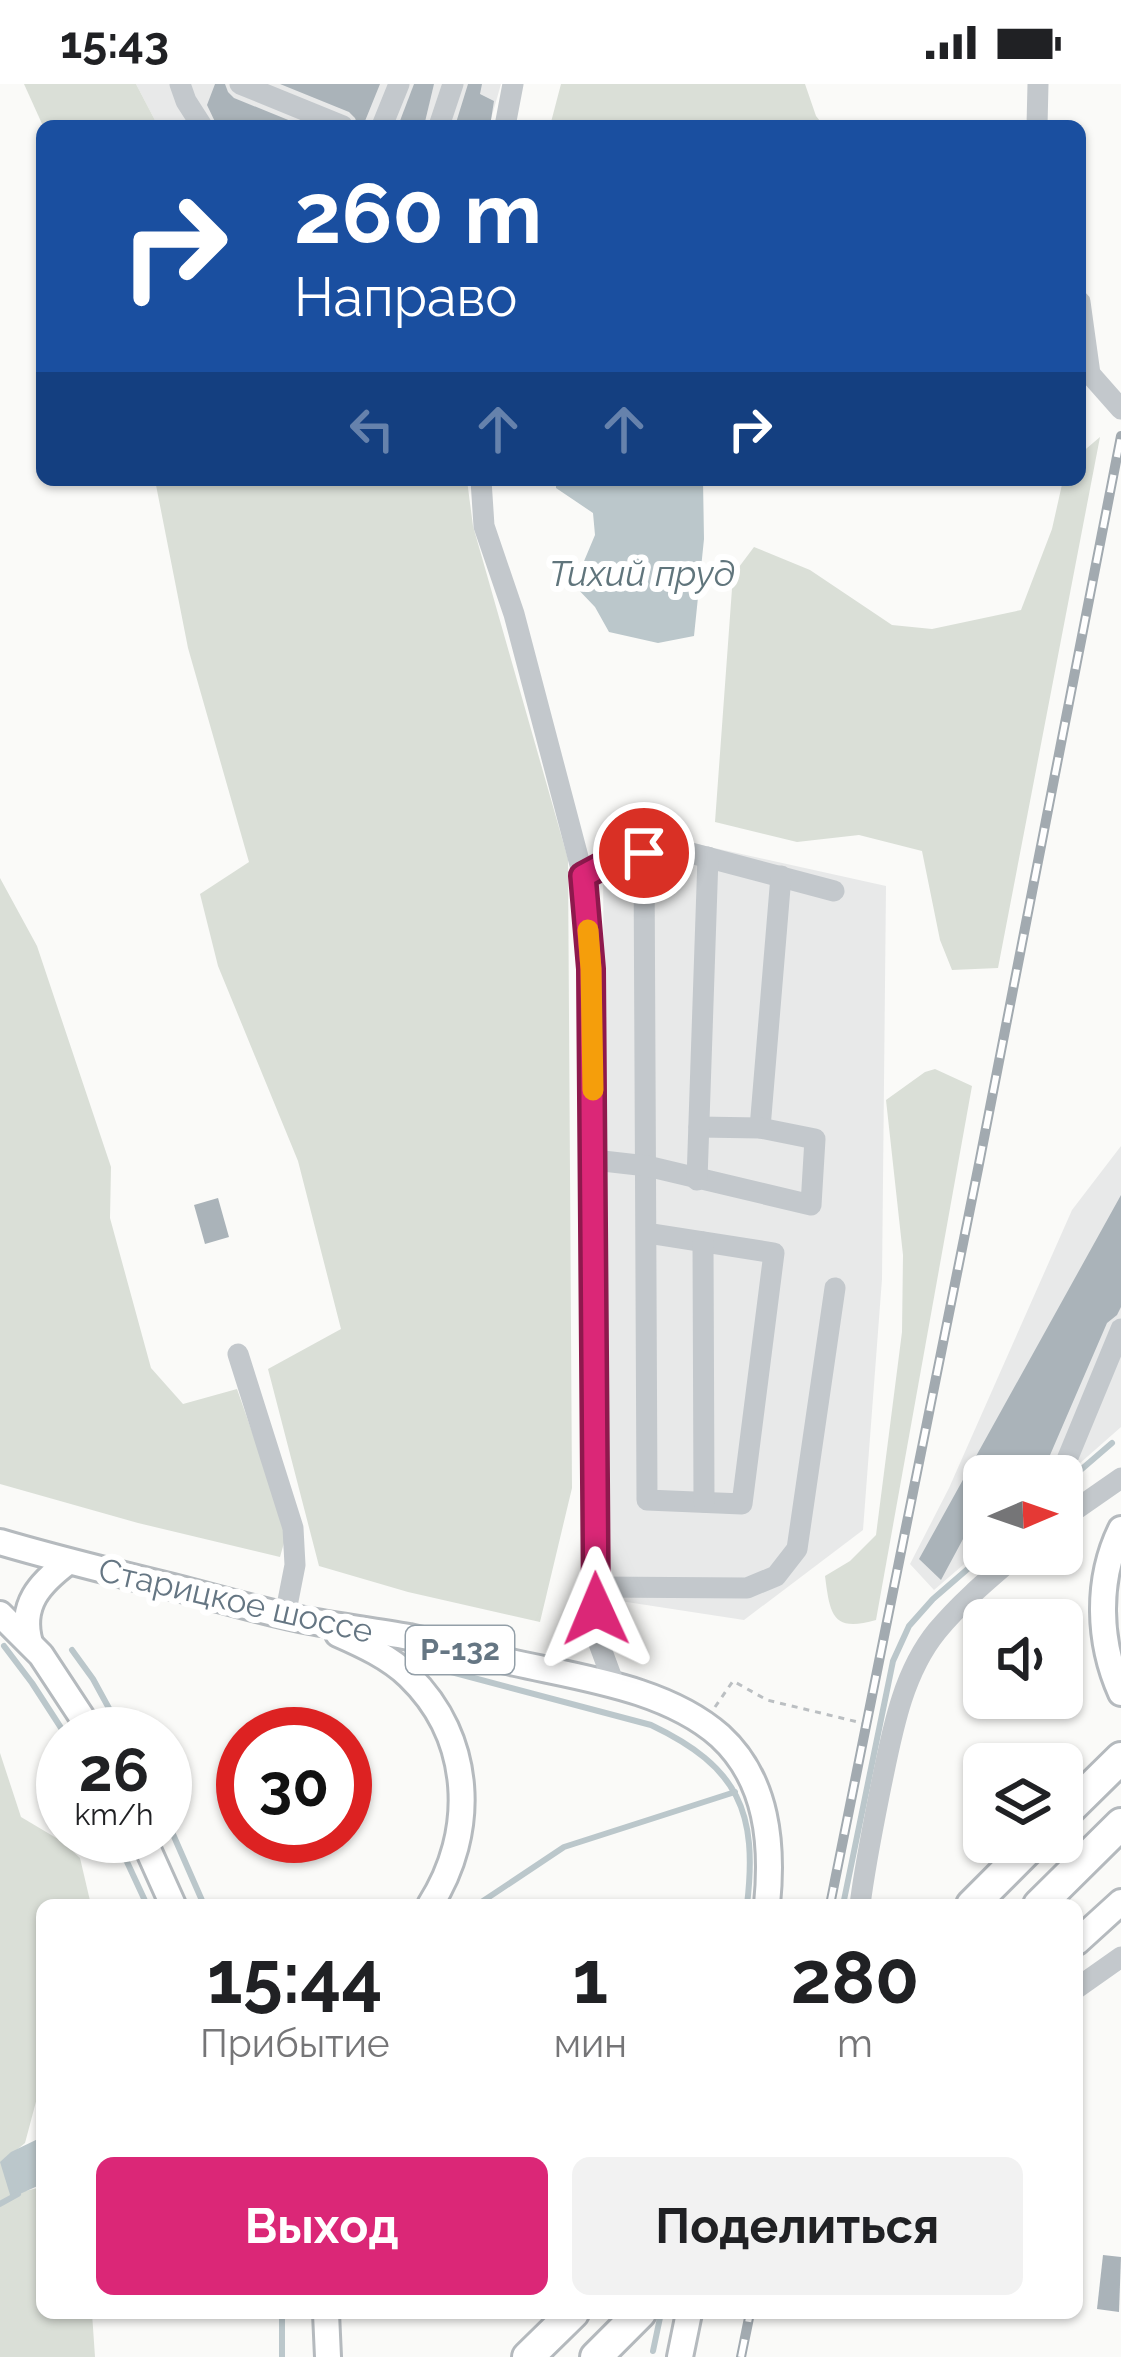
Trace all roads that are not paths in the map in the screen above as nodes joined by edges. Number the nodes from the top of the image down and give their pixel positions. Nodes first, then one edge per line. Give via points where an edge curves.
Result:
1 (180, 84) edge
2 (240, 84) edge
3 (399, 84) edge
4 (453, 84) edge
5 (513, 84) edge
6 (1038, 84) edge
7 (198, 120) edge
8 (328, 120) edge
9 (384, 120) edge
10 (442, 120) edge
11 (506, 120) edge
12 (1037, 120) edge
13 (1086, 345) edge
14 (1121, 409) edge
15 (481, 486) edge
16 (644, 853) junction
17 (708, 857) junction
18 (583, 876) junction
19 (781, 876) junction
20 (834, 891) dead end
21 (699, 1126) junction
22 (760, 1128) junction
23 (594, 1160) junction
24 (647, 1166) junction
25 (698, 1180) junction
26 (647, 1233) junction
27 (703, 1242) junction
28 (835, 1288) dead end
29 (1121, 1329) edge
30 (238, 1354) dead end
31 (1069, 1455) edge
32 (1121, 1478) edge
33 (704, 1502) junction
34 (1083, 1505) edge
35 (1121, 1529) edge
36 (0, 1542) edge
37 (68, 1562) junction
38 (995, 1575) edge
39 (596, 1586) junction
40 (0, 1614) edge
41 (296, 1618) junction
42 (30, 1643) junction
43 (614, 1684) junction
44 (1121, 1693) edge
45 (76, 1707) edge
46 (1121, 1758) edge
47 (1083, 1795) edge
48 (1121, 1824) edge
49 (154, 1863) edge
50 (1014, 1863) edge
51 (170, 1899) edge
52 (433, 1899) edge
53 (767, 1899) edge
54 (861, 1899) edge
55 (978, 1899) edge
56 (1045, 1899) edge
57 (1121, 1902) edge
58 (1083, 1937) edge
59 (1121, 1957) edge
60 (1083, 1984) edge
61 (326, 2319) edge
62 (567, 2319) edge
63 (634, 2319) edge
64 (688, 2319) edge
65 (606, 2347) edge
66 (328, 2357) edge
67 (528, 2357) edge
68 (680, 2357) edge

1 - 7 street
2 - 8 street
3 - 9 street
4 - 10 street
5 - 11 street
6 - 12 street
13 - 14 street via 1090,374
15 - 18 street via 484,526
16 - 17 street
16 - 18 street via 624,854
16 - 24 street
17 - 19 street
17 - 21 street
18 - 23 street
19 - 20 street
19 - 22 street
21 - 22 street
21 - 25 street
22 - 25 street via 815,1138 811,1205
23 - 24 street
23 - 39 street
24 - 25 street
24 - 26 street
26 - 27 street
26 - 33 street via 647,1500
27 - 33 street
27 - 33 street via 774,1253 742,1504
28 - 39 street via 797,1549 776,1576 747,1588
29 - 31 street
30 - 41 street via 293,1528
32 - 34 street
35 - 44 main road via 1103,1605
36 - 37 main road, Старицкое шоссе / Р-132
37 - 41 main road, Старицкое шоссе / Р-132
37 - 42 main road via 32,1599
38 - 54 street via 936,1632 902,1696
39 - 43 street via 597,1638
40 - 42 main road
41 - 43 main road, Старицкое шоссе / Р-132
41 - 52 main road via 398,1667 452,1741 461,1827
42 - 45 main road
43 - 53 main road, Старицкое шоссе via 678,1709 740,1758 766,1820
46 - 47 highway
48 - 56 highway
49 - 51 main road
50 - 55 highway
57 - 58 main road
59 - 60 street
61 - 66 main road
62 - 67 highway
63 - 65 highway
64 - 68 main road

